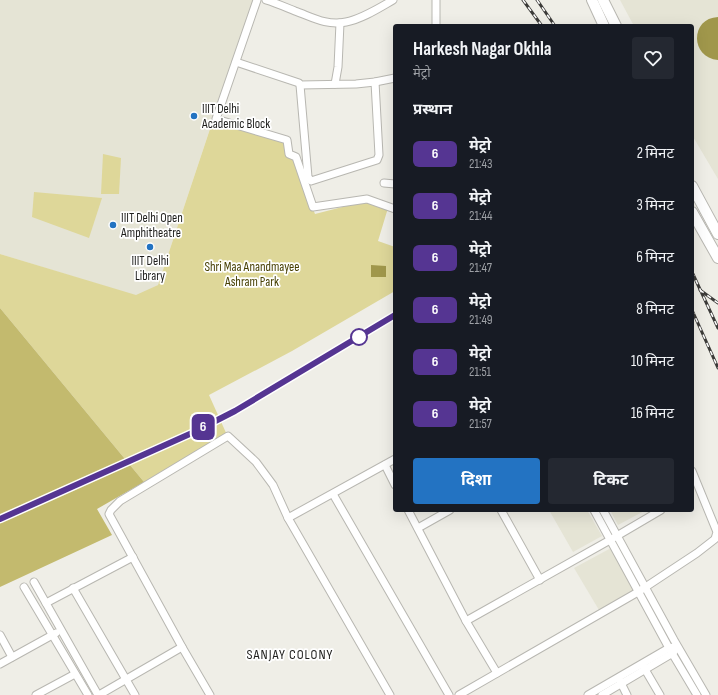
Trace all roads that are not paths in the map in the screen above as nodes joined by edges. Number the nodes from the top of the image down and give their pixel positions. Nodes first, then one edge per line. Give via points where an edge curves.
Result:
1 (257, 0) edge
2 (266, 0) edge
3 (393, 0) edge
4 (436, 0) edge
5 (592, 0) edge
6 (603, 0) edge
7 (340, 22) junction
8 (436, 24) edge
9 (603, 24) edge
10 (615, 24) edge
11 (236, 62) junction
12 (393, 78) edge
13 (375, 82) junction
14 (335, 84) junction
15 (300, 85) junction
16 (306, 159) junction
17 (297, 160) junction
18 (384, 183) dead end
19 (393, 184) edge
20 (694, 190) edge
21 (393, 208) edge
22 (694, 216) edge
23 (718, 234) edge
24 (718, 258) edge
25 (393, 460) edge
26 (385, 465) junction
27 (393, 481) edge
28 (695, 489) edge
29 (333, 494) junction
30 (409, 512) edge
31 (446, 512) edge
32 (502, 512) edge
33 (595, 512) edge
34 (604, 512) edge
35 (658, 512) edge
36 (288, 518) junction
37 (418, 528) junction
38 (617, 536) junction
39 (610, 540) junction
40 (133, 557) junction
41 (540, 580) junction
42 (34, 582) dead end
43 (24, 587) dead end
44 (73, 588) junction
45 (642, 590) junction
46 (46, 603) junction
47 (466, 621) junction
48 (61, 631) junction
49 (0, 635) edge
50 (52, 635) junction
51 (182, 647) junction
52 (678, 647) junction
53 (671, 650) junction
54 (12, 657) junction
55 (0, 664) edge
56 (643, 667) junction
57 (497, 673) junction
58 (75, 674) junction
59 (126, 679) junction
60 (619, 681) junction
61 (36, 695) edge
62 (88, 695) edge
63 (99, 695) edge
64 (135, 695) edge
65 (210, 695) edge
66 (390, 695) edge
67 (449, 695) edge
68 (459, 695) edge
69 (588, 695) edge
70 (602, 695) edge
71 (627, 695) edge
72 (660, 695) edge
73 (697, 695) edge
74 (706, 695) edge

1 - 11 street
2 - 7 street via 315,20
3 - 7 street via 355,19
4 - 8 street
5 - 9 highway
6 - 10 highway
7 - 14 street
11 - 15 street
11 - 17 street via 216,119 286,140 289,154 296,156
12 - 13 street
13 - 14 street
13 - 16 street via 379,156 377,160 311,181 308,177
14 - 15 street
15 - 16 street
16 - 17 street
17 - 21 street via 313,207 367,199
18 - 19 street
20 - 23 highway
22 - 24 highway
25 - 26 street
26 - 27 street
26 - 29 street
28 - 45 street via 716,532 715,539
29 - 36 street
29 - 67 street
30 - 37 street
31 - 37 street
32 - 41 street
33 - 39 street
34 - 38 street
35 - 38 street
36 - 40 street via 265,473 226,436 120,501 111,510 110,517
36 - 66 street
37 - 47 street
38 - 39 street
38 - 45 street
39 - 41 street
39 - 45 street
40 - 44 street
40 - 51 street
41 - 47 street
42 - 46 street
43 - 50 street
44 - 46 street
44 - 59 street
45 - 52 street
45 - 53 street
45 - 57 street
46 - 48 street
47 - 57 street
48 - 50 street
48 - 63 street
49 - 54 street
50 - 54 street
50 - 58 street
51 - 59 street
51 - 65 street
52 - 53 street
52 - 74 street
53 - 56 street
53 - 73 street
54 - 55 street
56 - 60 street
56 - 72 street
57 - 68 street
58 - 61 street
58 - 62 street
59 - 63 street
59 - 64 street
60 - 69 street
60 - 70 street
60 - 71 street

